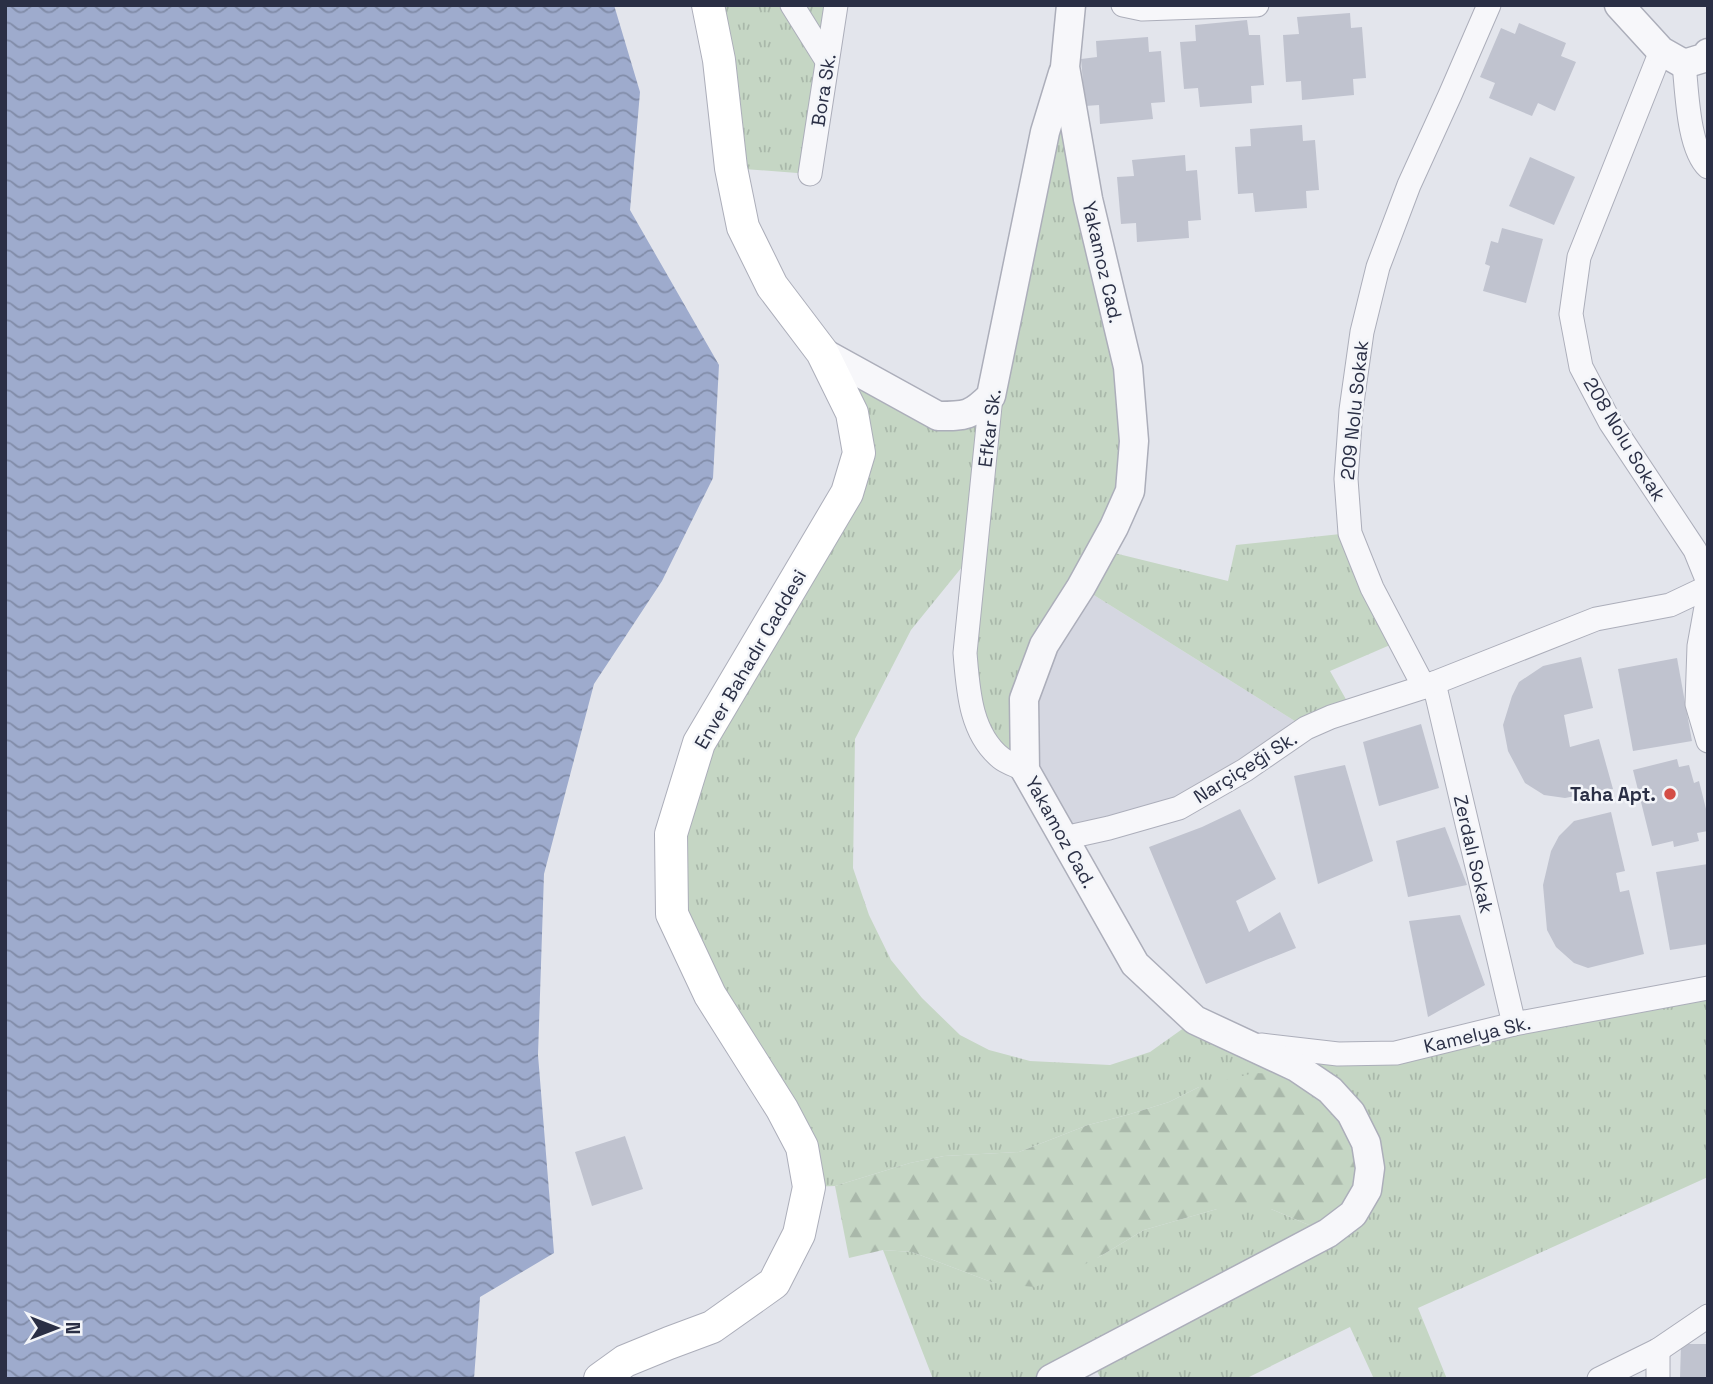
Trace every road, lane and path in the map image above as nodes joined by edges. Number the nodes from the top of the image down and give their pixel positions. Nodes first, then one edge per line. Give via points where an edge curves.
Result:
1 (708, 5) edge
2 (792, 5) edge
3 (836, 5) edge
4 (1071, 5) edge
5 (1123, 5) edge
6 (1257, 5) edge
7 (1489, 5) edge
8 (1617, 6) edge
9 (1684, 56) edge
10 (827, 61) junction
11 (1065, 67) junction
12 (1708, 167) edge
13 (810, 174) dead end
14 (822, 352) junction
15 (991, 396) junction
16 (1708, 585) edge
17 (1708, 596) edge
18 (1429, 685) junction
19 (1708, 741) edge
20 (1026, 769) junction
21 (1064, 838) junction
22 (1708, 988) edge
23 (1514, 1024) junction
24 (1244, 1043) junction
25 (1708, 1316) edge
26 (1658, 1350) junction
27 (600, 1379) edge
28 (1051, 1379) edge
29 (1599, 1379) edge
30 (1658, 1379) edge

1 - 14 main road, Enver Bahadır Caddesi via 743,227 772,286
2 - 10 street
3 - 10 street, Bora Sk.
4 - 11 street, Yakamoz Cad.
5 - 6 street via 1142,9
7 - 18 street, 209 Nolu Sokak via 1378,267 1362,332 1351,410 1346,479 1350,533 1372,588
8 - 9 street
9 - 12 street via 1690,125
9 - 16 street, 208 Nolu Sokak via 1579,257 1571,314 1581,367 1610,422 1695,550
10 - 13 street, Bora Sk.
11 - 15 street, Efkar Sk. via 1045,132
11 - 20 street, Yakamoz Cad. via 1088,199 1128,367 1134,441 1129,491 1114,527 1044,645 1024,699
14 - 15 street via 938,416 976,412
14 - 27 main road, Enver Bahadır Caddesi via 852,413 859,453 847,493 699,743 671,834 672,914 710,995 802,1147 809,1186 799,1234 774,1283 712,1327 625,1361
15 - 20 street, Efkar Sk. via 965,653 968,694 981,735 1002,759
16 - 18 street via 1670,605 1596,619
17 - 19 street via 1699,646 1697,704
18 - 21 street, Narçiçeği Sk. via 1306,729 1179,808
18 - 23 street, Zerdalı Sokak
20 - 21 street, Yakamoz Cad.
21 - 24 street, Yakamoz Cad. via 1135,964 1195,1020
22 - 23 street, Kamelya Sk.
23 - 24 street, Kamelya Sk. via 1396,1053 1338,1054
24 - 28 street, Yakamoz Cad. via 1296,1067 1330,1090 1351,1114 1366,1143 1367,1191 1353,1214 1328,1233
25 - 26 street
26 - 29 street
26 - 30 street

